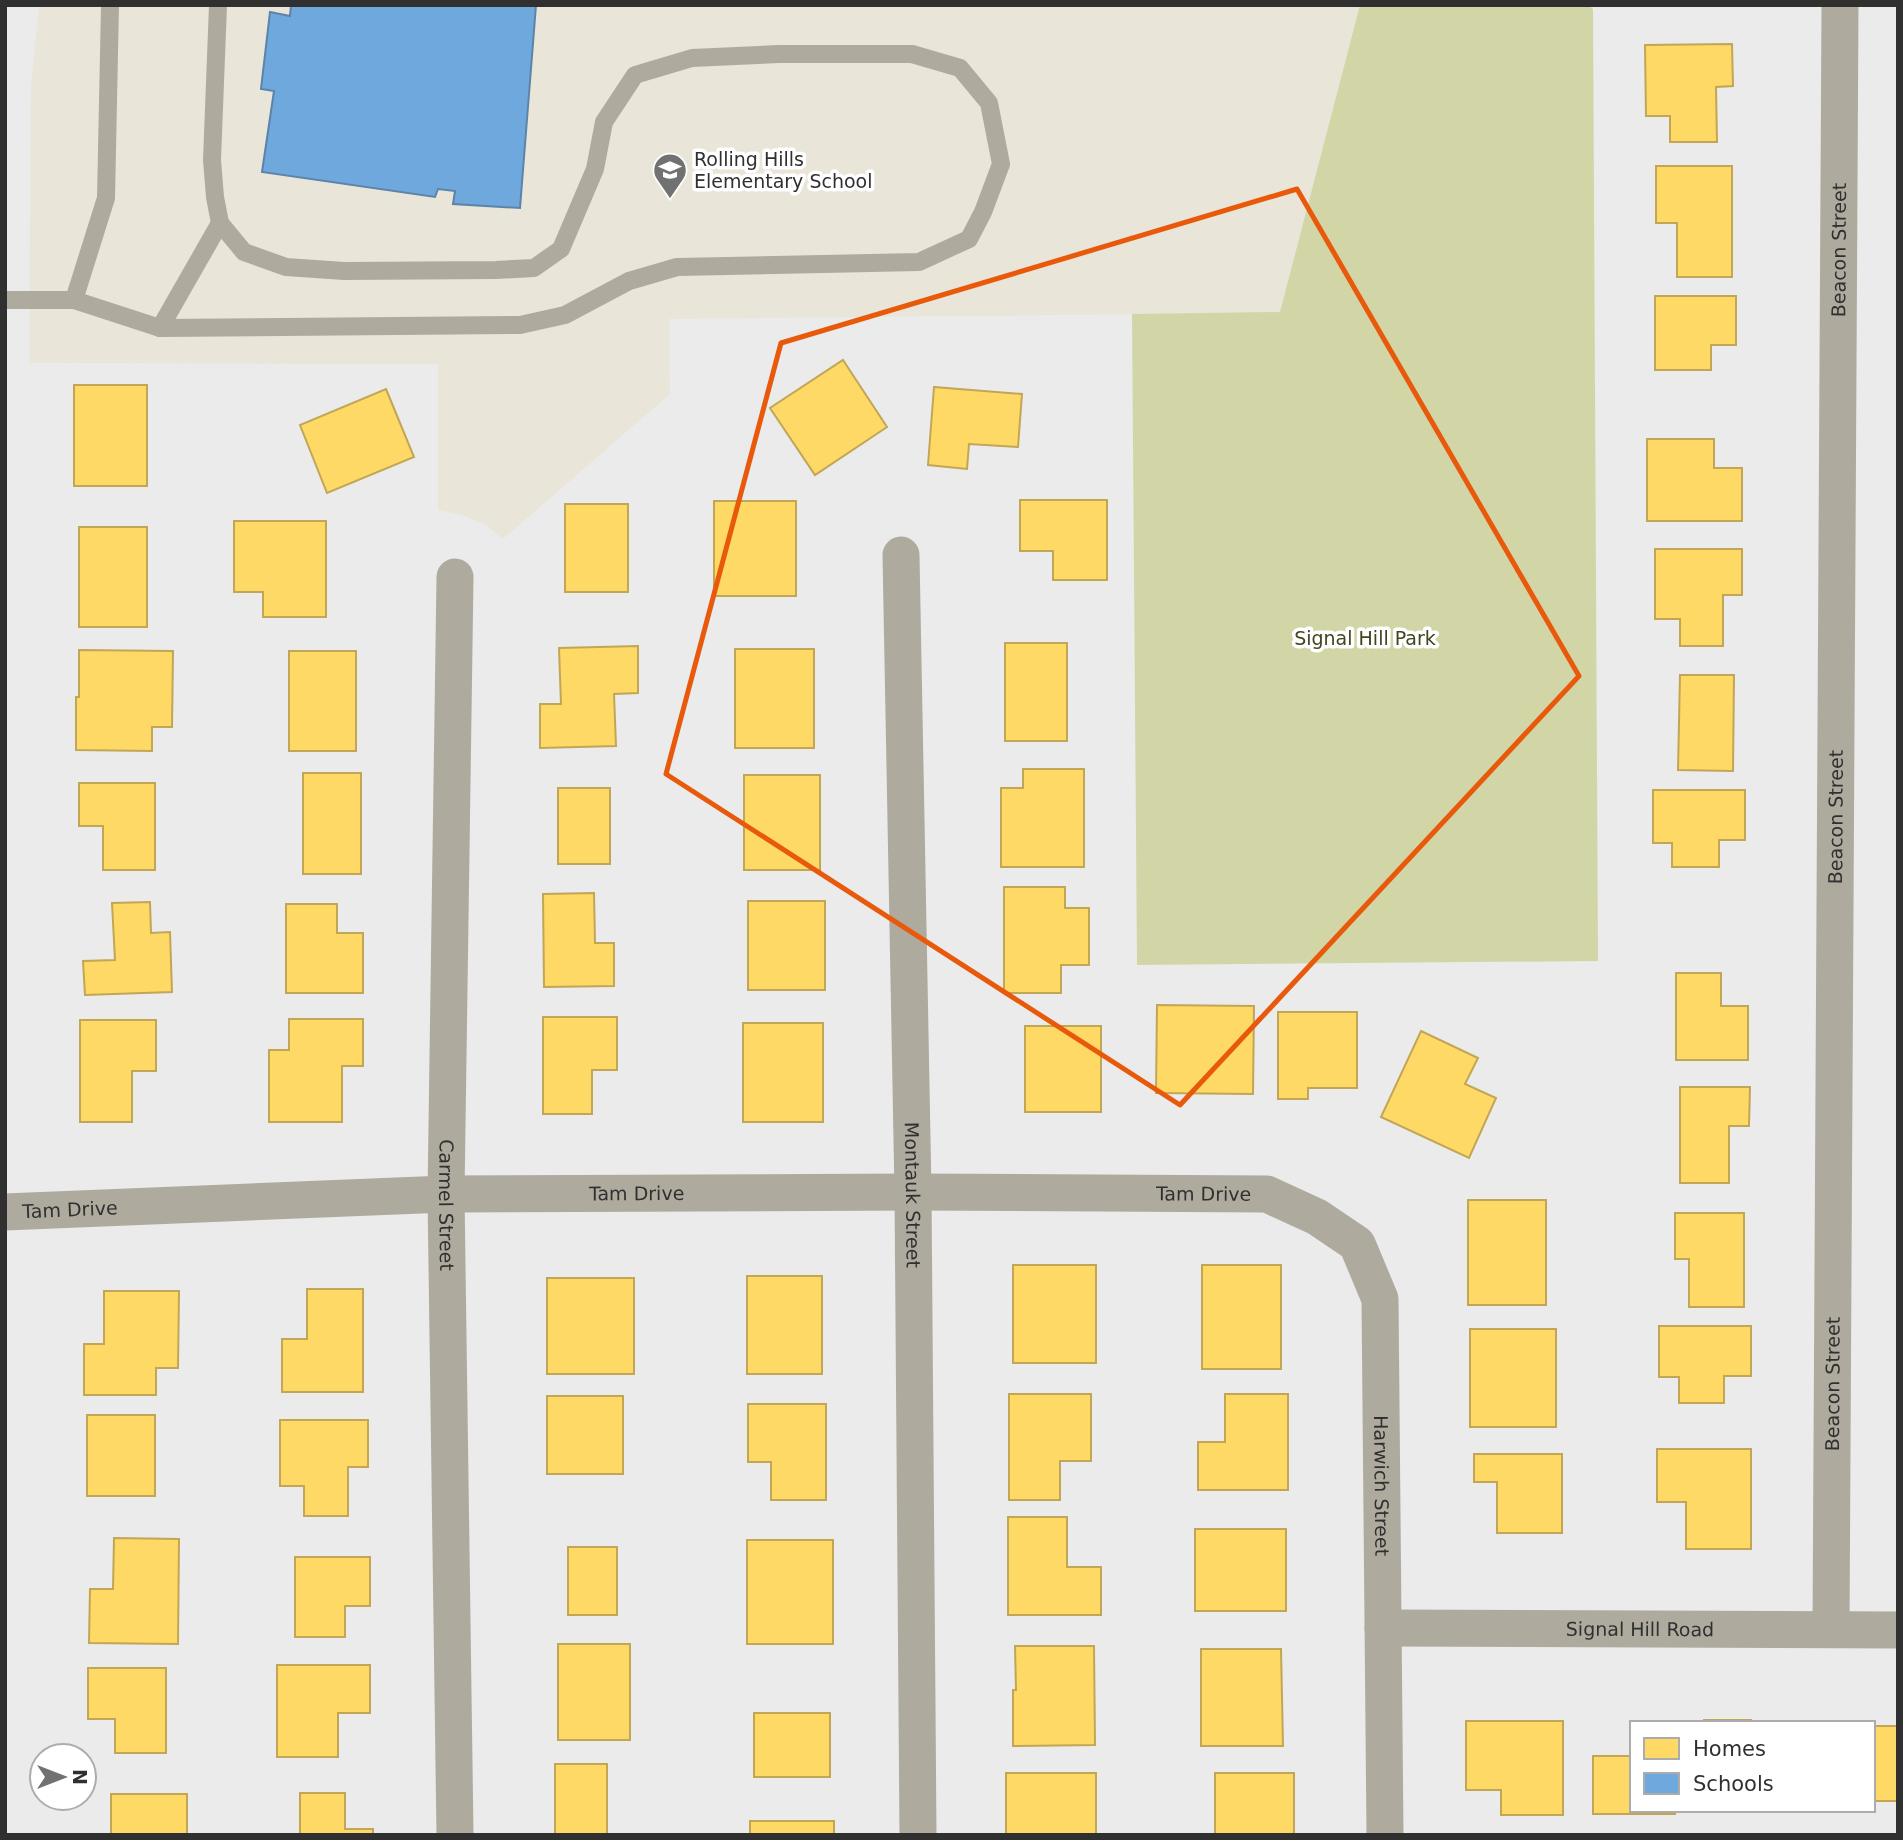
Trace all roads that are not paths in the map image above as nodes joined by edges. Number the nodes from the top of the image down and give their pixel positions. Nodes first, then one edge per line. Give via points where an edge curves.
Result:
1 (110, 5) edge
2 (218, 5) edge
3 (1840, 5) edge
4 (220, 223) junction
5 (5, 300) edge
6 (74, 300) junction
7 (160, 328) junction
8 (901, 555) dead end
9 (455, 577) dead end
10 (913, 1192) junction
11 (446, 1194) junction
12 (1267, 1194) joint
13 (5, 1212) edge
14 (1383, 1628) junction
15 (1831, 1629) junction
16 (1898, 1630) edge
17 (455, 1835) edge
18 (918, 1835) edge
19 (1385, 1835) edge

1 - 6 lane via 106,198
2 - 4 lane via 212,160
3 - 15 street, Beacon Street
4 - 7 lane
4 - 7 lane via 244,252 286,267 344,271 534,268 561,249 595,169 604,122 635,75 692,58 912,54 960,68 989,103 1001,164 969,239 919,262 677,267 629,281 565,315 520,325
5 - 6 lane
6 - 7 lane
8 - 10 street, Montauk Street
9 - 11 street, Carmel Street
10 - 11 street, Tam Drive
10 - 12 street, Tam Drive
10 - 18 street, Montauk Street
11 - 13 street, Tam Drive
11 - 17 street, Carmel Street
12 - 14 street, Harwich Street via 1317,1217 1357,1244 1380,1299
14 - 15 street, Signal Hill Road
14 - 19 street, Harwich Street
15 - 16 street, Signal Hill Road

